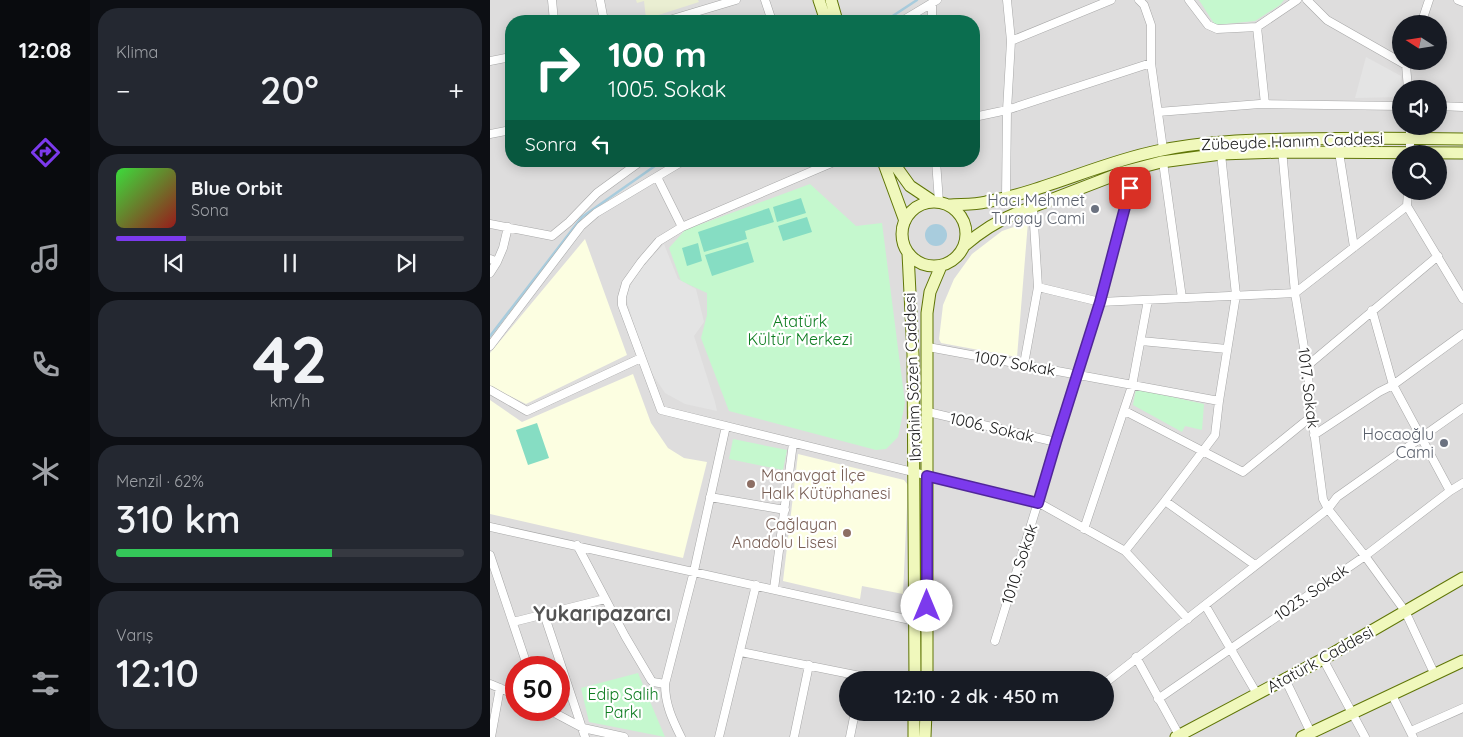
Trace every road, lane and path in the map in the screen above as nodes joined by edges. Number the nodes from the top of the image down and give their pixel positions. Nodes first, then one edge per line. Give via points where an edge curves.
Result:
1 (552, 0) edge
2 (600, 0) edge
3 (736, 0) edge
4 (765, 0) edge
5 (819, 0) edge
6 (831, 0) edge
7 (1007, 0) edge
8 (1111, 0) edge
9 (1189, 0) edge
10 (1296, 0) edge
11 (1307, 0) edge
12 (1429, 0) edge
13 (1458, 0) edge
14 (725, 2) edge
15 (935, 2) edge
16 (1144, 2) edge
17 (1463, 2) edge
18 (553, 15) edge
19 (603, 15) edge
20 (685, 15) edge
21 (770, 15) edge
22 (824, 15) edge
23 (835, 15) edge
24 (912, 15) edge
25 (933, 15) edge
26 (1424, 15) edge
27 (1257, 27) junction
28 (1011, 41) junction
29 (1392, 55) edge
30 (505, 58) edge
31 (490, 61) edge
32 (1151, 63) junction
33 (1265, 104) junction
34 (1392, 106) edge
35 (1447, 106) edge
36 (1463, 107) edge
37 (1007, 110) junction
38 (1158, 112) junction
39 (980, 116) edge
40 (505, 131) edge
41 (1392, 133) edge
42 (490, 134) edge
43 (1433, 135) edge
44 (1281, 139) junction
45 (1463, 139) edge
46 (1163, 149) junction
47 (1282, 152) junction
48 (1339, 152) junction
49 (1392, 153) edge
50 (1447, 153) edge
51 (1463, 153) edge
52 (1220, 154) junction
53 (1163, 162) junction
54 (632, 167) edge
55 (673, 167) edge
56 (885, 167) edge
57 (896, 167) edge
58 (937, 167) edge
59 (820, 168) edge
60 (1135, 169) junction
61 (657, 177) junction
62 (1006, 197) junction
63 (1407, 200) edge
64 (941, 203) junction
65 (1407, 206) junction
66 (1033, 208) junction
67 (905, 221) junction
68 (490, 224) edge
69 (508, 227) junction
70 (682, 227) junction
71 (964, 246) junction
72 (1354, 246) junction
73 (908, 253) junction
74 (1438, 256) junction
75 (493, 260) edge
76 (941, 266) junction
77 (490, 273) edge
78 (1038, 287) junction
79 (1295, 292) junction
80 (1236, 296) junction
81 (1182, 298) junction
82 (1463, 299) edge
83 (1148, 300) junction
84 (1100, 302) junction
85 (1372, 310) junction
86 (1463, 334) edge
87 (1141, 341) junction
88 (490, 346) edge
89 (928, 347) junction
90 (1227, 349) junction
91 (641, 358) junction
92 (1024, 364) junction
93 (1307, 366) junction
94 (1078, 374) junction
95 (1132, 384) junction
96 (1393, 385) junction
97 (490, 390) edge
98 (1219, 401) junction
99 (1463, 408) edge
100 (1125, 411) junction
101 (928, 412) junction
102 (1312, 416) junction
103 (726, 426) junction
104 (1314, 435) junction
105 (1421, 437) junction
106 (1056, 442) junction
107 (793, 443) junction
108 (1203, 452) junction
109 (914, 474) junction
110 (927, 476) junction
111 (1463, 483) edge
112 (1450, 491) junction
113 (710, 497) junction
114 (1166, 502) junction
115 (1038, 503) junction
116 (1328, 509) junction
117 (785, 510) junction
118 (490, 527) edge
119 (1084, 529) junction
120 (576, 545) junction
121 (1125, 551) junction
122 (490, 555) edge
123 (1365, 556) junction
124 (1255, 565) junction
125 (694, 571) junction
126 (1463, 578) edge
127 (756, 585) junction
128 (774, 589) junction
129 (605, 599) junction
130 (1205, 606) junction
131 (1405, 611) junction
132 (544, 614) junction
133 (1188, 619) junction
134 (915, 621) junction
135 (513, 622) junction
136 (995, 641) dead end
137 (1230, 649) junction
138 (741, 652) junction
139 (524, 656) edge
140 (1136, 657) junction
141 (1323, 659) junction
142 (1463, 661) edge
143 (809, 665) junction
144 (915, 671) edge
145 (927, 671) edge
146 (839, 672) edge
147 (1114, 675) edge
148 (1435, 675) junction
149 (1285, 679) junction
150 (490, 684) edge
151 (665, 684) junction
152 (500, 688) junction
153 (505, 690) edge
154 (1257, 694) junction
155 (1392, 695) junction
156 (1158, 699) junction
157 (1463, 708) edge
158 (1352, 714) junction
159 (570, 721) edge
160 (853, 721) edge
161 (914, 721) edge
162 (926, 721) edge
163 (583, 728) junction
164 (1412, 734) edge
165 (678, 735) edge
166 (1311, 735) edge
167 (491, 737) edge
168 (585, 737) edge
169 (624, 737) edge
170 (719, 737) edge
171 (794, 737) edge
172 (850, 737) edge
173 (914, 737) edge
174 (925, 737) edge
175 (1178, 737) edge
176 (1365, 737) edge

1 - 18 street
2 - 19 street
3 - 14 street
4 - 21 street
5 - 22 main road
6 - 23 main road
7 - 28 street
8 - 28 street
9 - 27 street via 1208,25 1217,29
10 - 27 street
11 - 29 street via 1327,20
12 - 26 street
13 - 17 street
14 - 20 street
15 - 24 street
15 - 25 street
16 - 32 street via 1151,25
27 - 33 street
28 - 37 street
30 - 31 street
32 - 37 street
32 - 38 street
33 - 34 street
33 - 38 street
35 - 36 street
37 - 39 street
37 - 62 street
38 - 46 street
40 - 42 street
41 - 44 main road, Zübeyde Hanım Caddesi
43 - 45 main road, Zübeyde Hanım Caddesi
44 - 46 main road, Zübeyde Hanım Caddesi via 1225,140
44 - 47 street, 1017. Sokak
46 - 62 main road, Zübeyde Hanım Caddesi
47 - 48 main road, Zübeyde Hanım Caddesi
47 - 52 main road, Zübeyde Hanım Caddesi
47 - 79 street, 1017. Sokak
48 - 49 main road, Zübeyde Hanım Caddesi
48 - 72 street
50 - 51 main road, Zübeyde Hanım Caddesi
52 - 53 main road, Zübeyde Hanım Caddesi
52 - 80 street
53 - 60 main road, Zübeyde Hanım Caddesi
53 - 81 street
54 - 69 street via 597,192 552,236
55 - 61 street
56 - 67 main road
57 - 64 main road via 910,186
58 - 64 street
59 - 70 street
60 - 66 main road, Zübeyde Hanım Caddesi
60 - 84 street, 1010. Sokak
61 - 70 street
61 - 88 street via 596,213 581,226
62 - 64 main road, Zübeyde Hanım Caddesi via 985,203
63 - 65 street
64 - 67 main road via 923,204
64 - 71 main road via 962,218 966,227
65 - 72 street
65 - 74 street
66 - 71 main road, Zübeyde Hanım Caddesi via 1003,219
66 - 78 street
67 - 73 main road via 902,237
68 - 69 street
69 - 75 street via 503,248
70 - 91 street via 659,242 624,289 622,305
71 - 76 main road via 951,262
72 - 79 street
73 - 76 main road via 926,266
73 - 109 main road, Ibrahim Sözen Caddesi
74 - 82 street
74 - 85 street
75 - 77 street
76 - 89 main road, Ibrahim Sözen Caddesi via 930,292
78 - 84 street
78 - 92 street
79 - 80 street
79 - 93 street, 1017. Sokak
80 - 81 street
80 - 90 street
81 - 83 street
83 - 84 street
83 - 87 street
84 - 94 street, 1010. Sokak
85 - 93 street
85 - 96 street
86 - 96 street
87 - 90 street
87 - 95 street
89 - 92 street, 1007 Sokak
89 - 101 main road, Ibrahim Sözen Caddesi
90 - 98 street
91 - 97 street via 528,411
91 - 103 street via 661,410
92 - 94 street, 1007 Sokak
93 - 102 street, 1017. Sokak
94 - 95 street, 1007 Sokak
94 - 106 street, 1010. Sokak
95 - 98 street, 1007 Sokak
95 - 100 street
96 - 104 street
96 - 105 street
98 - 108 street via 1215,435
99 - 105 street
100 - 108 street
100 - 119 street
101 - 106 street, 1006. Sokak
101 - 110 main road, Ibrahim Sözen Caddesi
102 - 104 street, 1017. Sokak
102 - 108 street via 1243,472
103 - 107 street
103 - 113 street
104 - 116 street, 1017. Sokak
105 - 112 street
105 - 116 street via 1337,497
106 - 115 street, 1010. Sokak
107 - 109 street
107 - 117 street
108 - 114 street
109 - 110 street
109 - 134 main road, Ibrahim Sözen Caddesi
110 - 115 street
110 - 145 main road, Ibrahim Sözen Caddesi
111 - 112 street, 1023. Sokak
112 - 123 street, 1023. Sokak
113 - 117 street
113 - 125 street
114 - 121 street
114 - 124 street
115 - 119 street
115 - 136 street, 1010. Sokak
116 - 123 street, 1017. Sokak
116 - 124 street
117 - 128 street
118 - 120 street
119 - 121 street
120 - 125 street
120 - 129 street
121 - 133 street
122 - 135 street
123 - 131 street, 1017. Sokak
123 - 137 street, 1023. Sokak
124 - 130 street
125 - 127 street
125 - 151 street
126 - 131 main road, Atatürk Caddesi
127 - 128 street
127 - 138 street
128 - 134 street
129 - 132 street
129 - 151 street via 651,680
130 - 133 street
130 - 137 street
131 - 141 main road, Atatürk Caddesi
131 - 148 street, 1017. Sokak
132 - 135 street
132 - 163 street
133 - 140 street
134 - 144 main road, Ibrahim Sözen Caddesi
135 - 139 street
137 - 154 street
137 - 156 street, 1023. Sokak
138 - 143 street
138 - 170 street
140 - 147 street
140 - 156 street
141 - 149 main road, Atatürk Caddesi
141 - 158 street
142 - 148 main road
143 - 146 street
143 - 171 street
148 - 155 main road
149 - 154 main road, Atatürk Caddesi
149 - 166 street
150 - 152 street
151 - 165 street via 665,697
152 - 153 street
152 - 167 street
154 - 175 main road, Atatürk Caddesi
155 - 158 main road
155 - 164 street
156 - 175 street
157 - 164 street
158 - 166 main road
158 - 176 street
159 - 163 street
160 - 172 street
161 - 173 main road
162 - 174 main road
163 - 168 street
163 - 169 street

